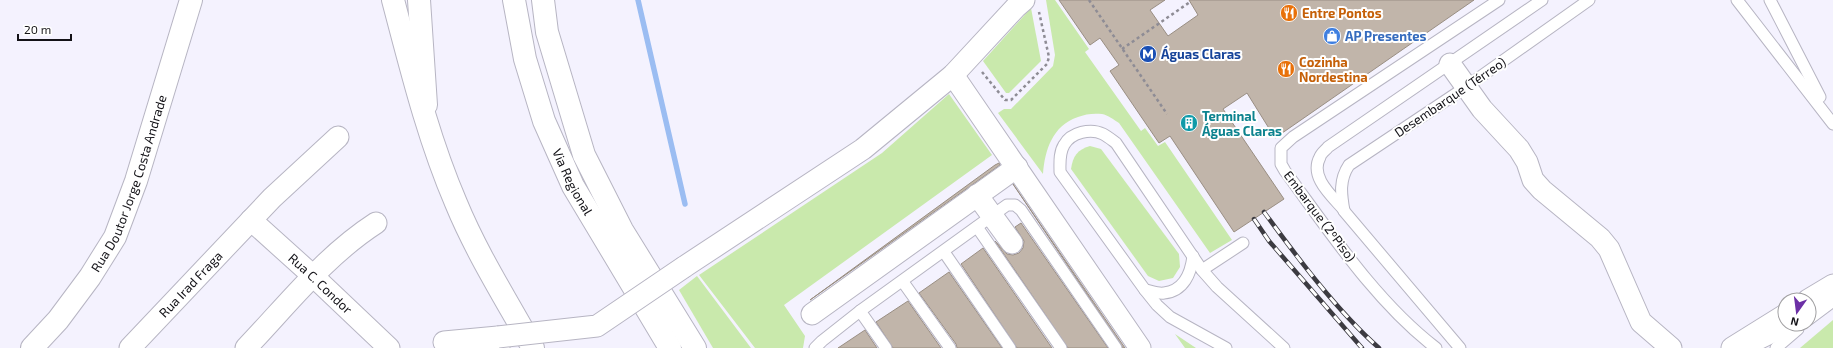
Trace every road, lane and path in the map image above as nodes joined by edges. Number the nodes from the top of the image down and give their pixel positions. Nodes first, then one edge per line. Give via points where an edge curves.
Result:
1 (191, 0) edge
2 (393, 0) edge
3 (419, 0) edge
4 (514, 0) edge
5 (543, 0) edge
6 (1089, 0) edge
7 (1499, 0) edge
8 (1542, 0) edge
9 (1589, 0) edge
10 (1737, 0) edge
11 (1770, 0) edge
12 (1190, 2) dead end
13 (1026, 6) edge
14 (1122, 48) junction
15 (1450, 64) junction
16 (957, 80) junction
17 (1466, 87) junction
18 (1167, 114) dead end
19 (1832, 122) edge
20 (428, 126) junction
21 (338, 137) dead end
22 (1017, 167) junction
23 (977, 195) junction
24 (1344, 210) junction
25 (251, 220) junction
26 (984, 221) junction
27 (376, 223) dead end
28 (1012, 243) dead end
29 (1243, 243) dead end
30 (944, 252) junction
31 (1193, 256) junction
32 (1202, 270) junction
33 (312, 275) junction
34 (903, 282) junction
35 (1833, 285) edge
36 (1145, 290) junction
37 (1817, 295) edge
38 (1833, 301) edge
39 (860, 311) junction
40 (1817, 313) edge
41 (812, 314) dead end
42 (1777, 320) edge
43 (1783, 332) edge
44 (1794, 332) edge
45 (444, 342) dead end
46 (499, 343) edge
47 (821, 346) edge
48 (1127, 346) edge
49 (32, 348) edge
50 (130, 348) edge
51 (246, 348) edge
52 (389, 348) edge
53 (533, 348) edge
54 (670, 348) edge
55 (695, 348) edge
56 (886, 348) edge
57 (950, 348) edge
58 (1010, 348) edge
59 (1061, 348) edge
60 (1226, 348) edge
61 (1284, 348) edge
62 (1436, 348) edge
63 (1460, 348) edge
64 (1671, 348) edge
65 (1732, 348) edge
66 (1751, 348) edge
67 (1776, 348) edge

1 - 49 main road, Rua Doutor Jorge Costa Andrade via 136,181 115,237 90,277 58,320
2 - 20 main road
3 - 20 main road
4 - 54 main road, Via Regional via 525,59 544,122 573,186
5 - 55 main road via 547,32 584,155 622,230
6 - 14 path
7 - 62 lane, Embarque (2ºPiso) via 1293,137 1281,148 1281,164 1285,171 1349,257 1381,295
8 - 15 lane, Desembarque (Térreo)
9 - 17 lane, Desembarque (Térreo)
10 - 19 lane
11 - 19 lane
12 - 14 path
13 - 16 street
13 - 16 path via 1049,57 1047,64 1010,100 1005,100 981,70
14 - 18 path
15 - 17 street
15 - 24 lane, Desembarque (Térreo) via 1328,147 1320,157 1316,172 1319,180
16 - 22 street
16 - 46 street, bridge via 863,149 597,326
17 - 24 lane, Desembarque (Térreo) via 1349,165 1344,173 1341,191
17 - 64 street via 1482,109 1519,149 1533,180 1600,238 1609,249 1641,322
20 - 53 main road via 468,231
21 - 25 street, Rua Irad Fraga
22 - 23 street
22 - 48 street
23 - 26 street
23 - 41 street
24 - 63 lane, Desembarque (Térreo)
25 - 33 street, Rua C. Condor
25 - 50 street, Rua Irad Fraga
26 - 28 street
26 - 30 lane
26 - 48 lane via 1008,205 1015,205 1021,210
26 - 59 lane
27 - 33 street via 354,237
29 - 32 lane
30 - 34 lane
30 - 58 lane
31 - 32 lane
31 - 36 lane via 1192,270 1176,290 1163,293
31 - 36 lane via 1116,143 1102,133 1086,131 1072,136 1064,144 1060,157 1060,172
32 - 61 lane
33 - 51 street
33 - 52 street, Rua C. Condor
34 - 39 lane
34 - 57 lane
35 - 37 street
36 - 60 lane via 1157,306 1170,317
38 - 40 lane
39 - 47 lane
39 - 56 lane
42 - 65 street
43 - 66 lane
44 - 67 lane
45 - 46 street

